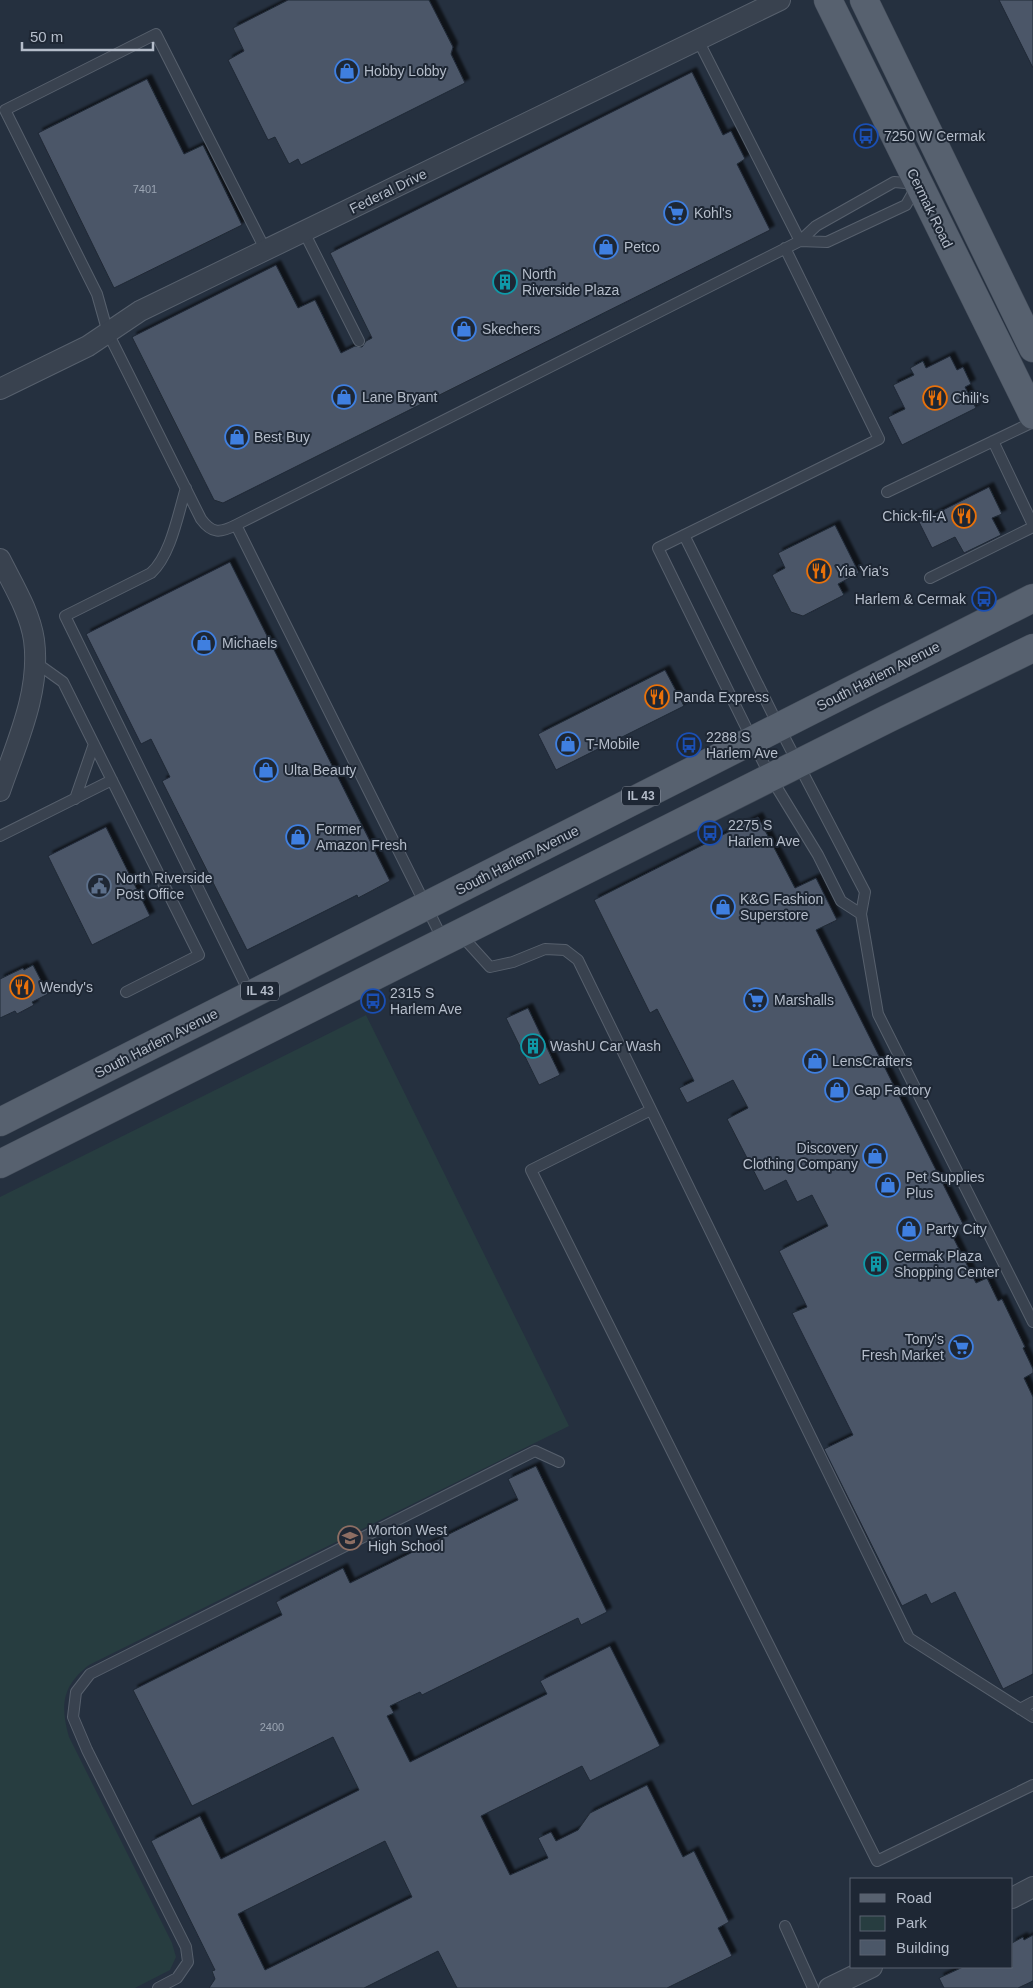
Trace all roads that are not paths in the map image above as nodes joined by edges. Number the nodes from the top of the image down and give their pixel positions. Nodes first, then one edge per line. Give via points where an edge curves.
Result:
1 (780, 0) edge
2 (828, 0) edge
3 (864, 0) edge
4 (698, 40) junction
5 (918, 184) junction
6 (304, 232) junction
7 (800, 241) junction
8 (785, 248) junction
9 (266, 251) junction
10 (108, 333) junction
11 (359, 341) dead end
12 (1033, 348) edge
13 (0, 389) edge
14 (1033, 415) edge
15 (1033, 422) edge
16 (993, 441) junction
17 (186, 488) junction
18 (887, 492) dead end
19 (236, 525) junction
20 (1033, 526) edge
21 (684, 535) junction
22 (0, 560) edge
23 (930, 578) dead end
24 (1033, 598) edge
25 (1033, 648) edge
26 (35, 662) junction
27 (779, 726) junction
28 (753, 739) junction
29 (94, 744) junction
30 (798, 764) junction
31 (771, 778) junction
32 (112, 780) junction
33 (0, 791) edge
34 (75, 799) junction
35 (0, 836) edge
36 (426, 906) junction
37 (861, 914) junction
38 (452, 939) junction
39 (126, 992) dead end
40 (251, 995) junction
41 (651, 1110) junction
42 (0, 1122) edge
43 (0, 1164) edge
44 (1033, 1322) edge
45 (559, 1462) dead end
46 (1033, 1702) edge
47 (1020, 1709) junction
48 (1033, 1717) edge
49 (1033, 1785) edge
50 (1033, 1887) edge
51 (1013, 1897) edge
52 (785, 1926) dead end
53 (870, 1968) edge
54 (158, 1988) edge
55 (813, 1988) edge
56 (829, 1988) edge

1 - 4 street, Federal Drive
2 - 5 main road, Cermak Road
3 - 12 main road
4 - 6 street, Federal Drive
4 - 7 lane
5 - 7 lane via 894,182 816,226
5 - 7 lane via 906,205 827,242
5 - 14 main road, Cermak Road
6 - 9 street, Federal Drive
6 - 11 lane
7 - 8 lane
8 - 19 lane
8 - 21 lane via 879,439
9 - 10 street, Federal Drive via 140,311
9 - 10 lane via 156,34 5,110 97,294
10 - 13 street, Federal Drive
10 - 17 lane
15 - 16 lane
16 - 18 lane
16 - 20 lane
17 - 19 lane via 206,525 224,531
17 - 40 lane via 165,554 158,566 66,616
19 - 36 lane
20 - 23 lane
21 - 27 lane
21 - 28 lane via 658,548
22 - 26 street via 25,610 34,639
24 - 27 main road, South Harlem Avenue / IL 43
25 - 30 main road
26 - 29 lane via 63,682
26 - 33 street via 26,713
27 - 28 main road, South Harlem Avenue / IL 43
27 - 30 lane
28 - 31 lane
28 - 36 main road, South Harlem Avenue / IL 43
29 - 32 lane
29 - 34 lane
30 - 31 main road
30 - 37 lane via 865,892
31 - 37 lane via 841,900
31 - 38 main road
32 - 34 lane
32 - 39 lane via 198,955
34 - 35 lane
36 - 38 lane
36 - 40 main road, South Harlem Avenue / IL 43
37 - 44 lane via 878,1014
38 - 41 lane via 490,967 545,949 565,950 578,960
38 - 43 main road
40 - 42 main road, South Harlem Avenue / IL 43
41 - 47 lane via 908,1638
41 - 49 lane via 531,1170 878,1861
45 - 54 lane via 535,1451 90,1674 76,1692 73,1717 80,1734 186,1947 188,1962 177,1978
46 - 47 lane
47 - 48 lane
50 - 51 street
52 - 55 lane
53 - 56 street

